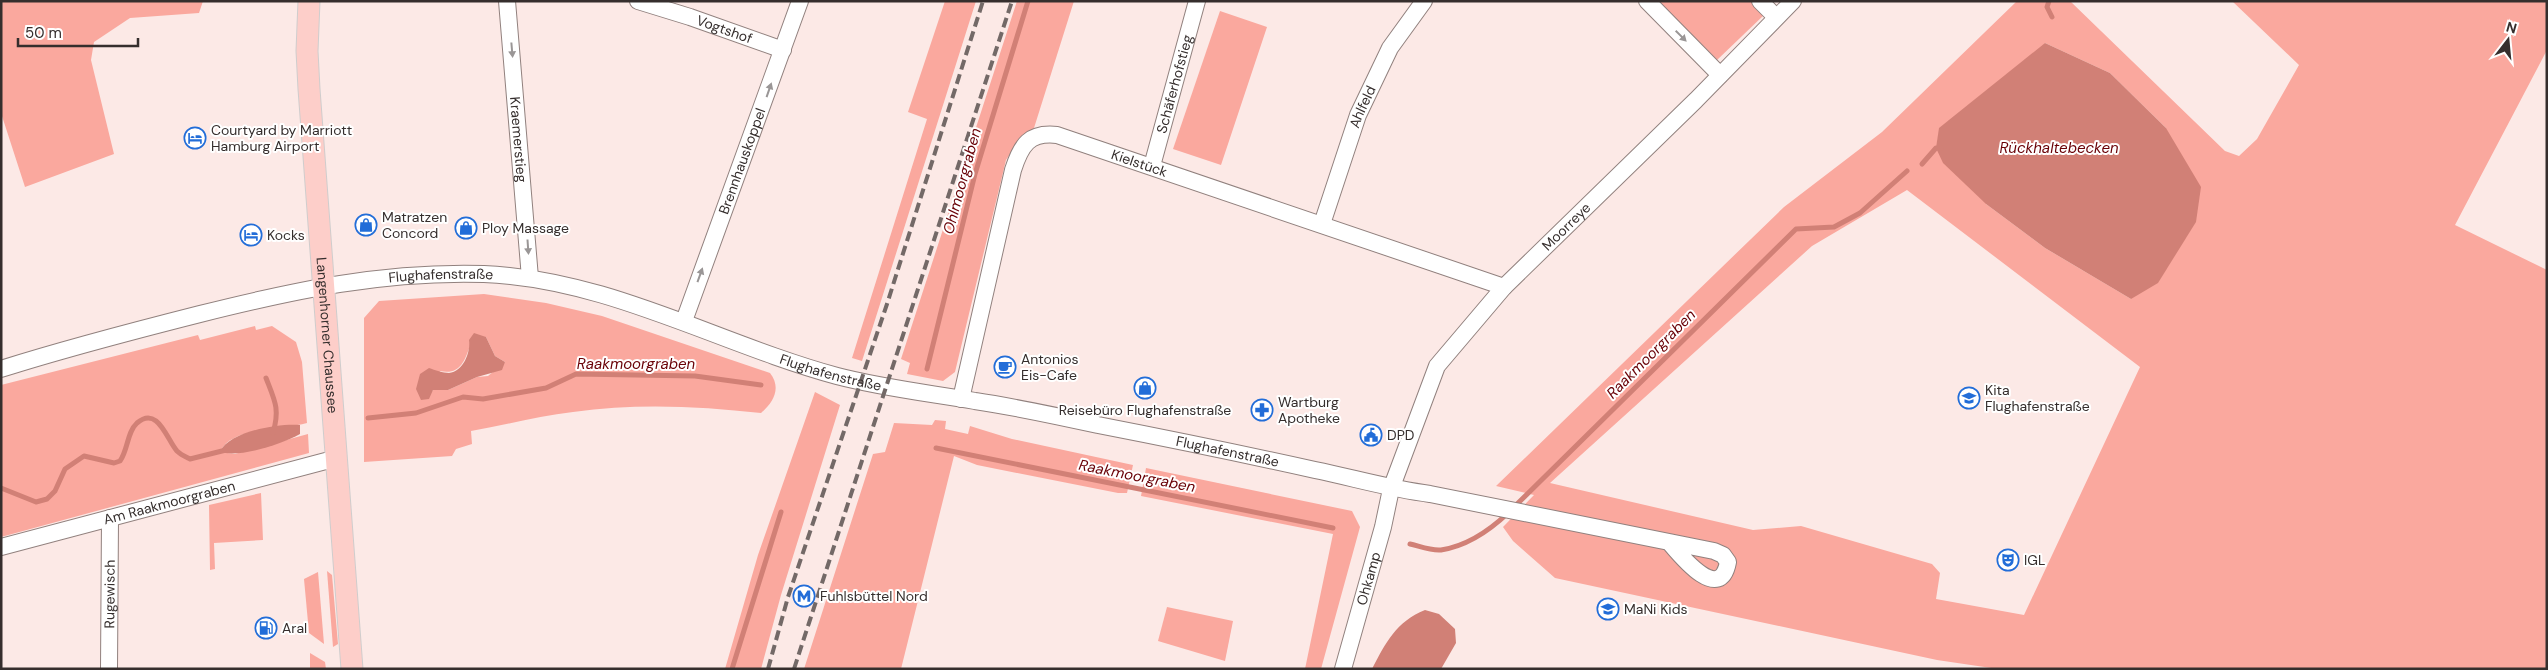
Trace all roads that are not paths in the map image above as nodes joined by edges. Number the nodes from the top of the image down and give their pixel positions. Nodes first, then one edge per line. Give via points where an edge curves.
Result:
1 (309, 1) edge
2 (507, 1) edge
3 (638, 1) edge
4 (800, 1) edge
5 (1197, 1) edge
6 (1424, 1) edge
7 (1647, 1) edge
8 (1760, 1) edge
9 (1793, 1) edge
10 (1776, 17) junction
11 (782, 50) junction
12 (1720, 75) junction
13 (1152, 166) junction
14 (1322, 224) junction
15 (530, 278) junction
16 (325, 285) junction
17 (1504, 287) junction
18 (684, 321) junction
19 (1, 369) edge
20 (961, 399) junction
21 (337, 458) junction
22 (1391, 489) junction
23 (110, 518) junction
24 (1669, 542) dead end
25 (1, 547) edge
26 (109, 669) edge
27 (352, 669) edge
28 (1343, 669) edge

1 - 16 main road, Langenhorner Chaussee via 309,89
2 -> 15 street, Kraemerstieg
3 - 11 street, Vogtshof via 690,16
4 - 11 street, Brennhauskoppel
5 - 13 street, Schäferhofstieg
6 - 14 street, Ahlfeld via 1390,48 1358,115
7 -> 12 street
8 - 10 street
9 - 10 street, Moorreye
10 - 12 street, Moorreye
18 -> 11 street, Brennhauskoppel
12 - 17 street, Moorreye
13 - 14 street, Kielstück
13 - 20 street, Kielstück via 1057,135 1038,135 1024,145 1013,170
14 - 17 street, Kielstück
15 - 16 street, Flughafenstraße via 441,274 372,278
15 - 18 street, Flughafenstraße via 616,299
16 - 19 street, Flughafenstraße via 138,329
16 - 21 main road, Langenhorner Chaussee
17 - 22 street, Moorreye via 1437,366
18 - 20 street, Flughafenstraße via 838,376
20 - 22 street, Flughafenstraße via 1318,470
21 - 23 street, Am Raakmoorgraben
21 - 27 main road, Langenhorner Chaussee
22 - 24 street, Flughafenstraße
22 - 28 street, Ohkamp
23 - 25 street, Am Raakmoorgraben
23 - 26 street, Rugewisch

